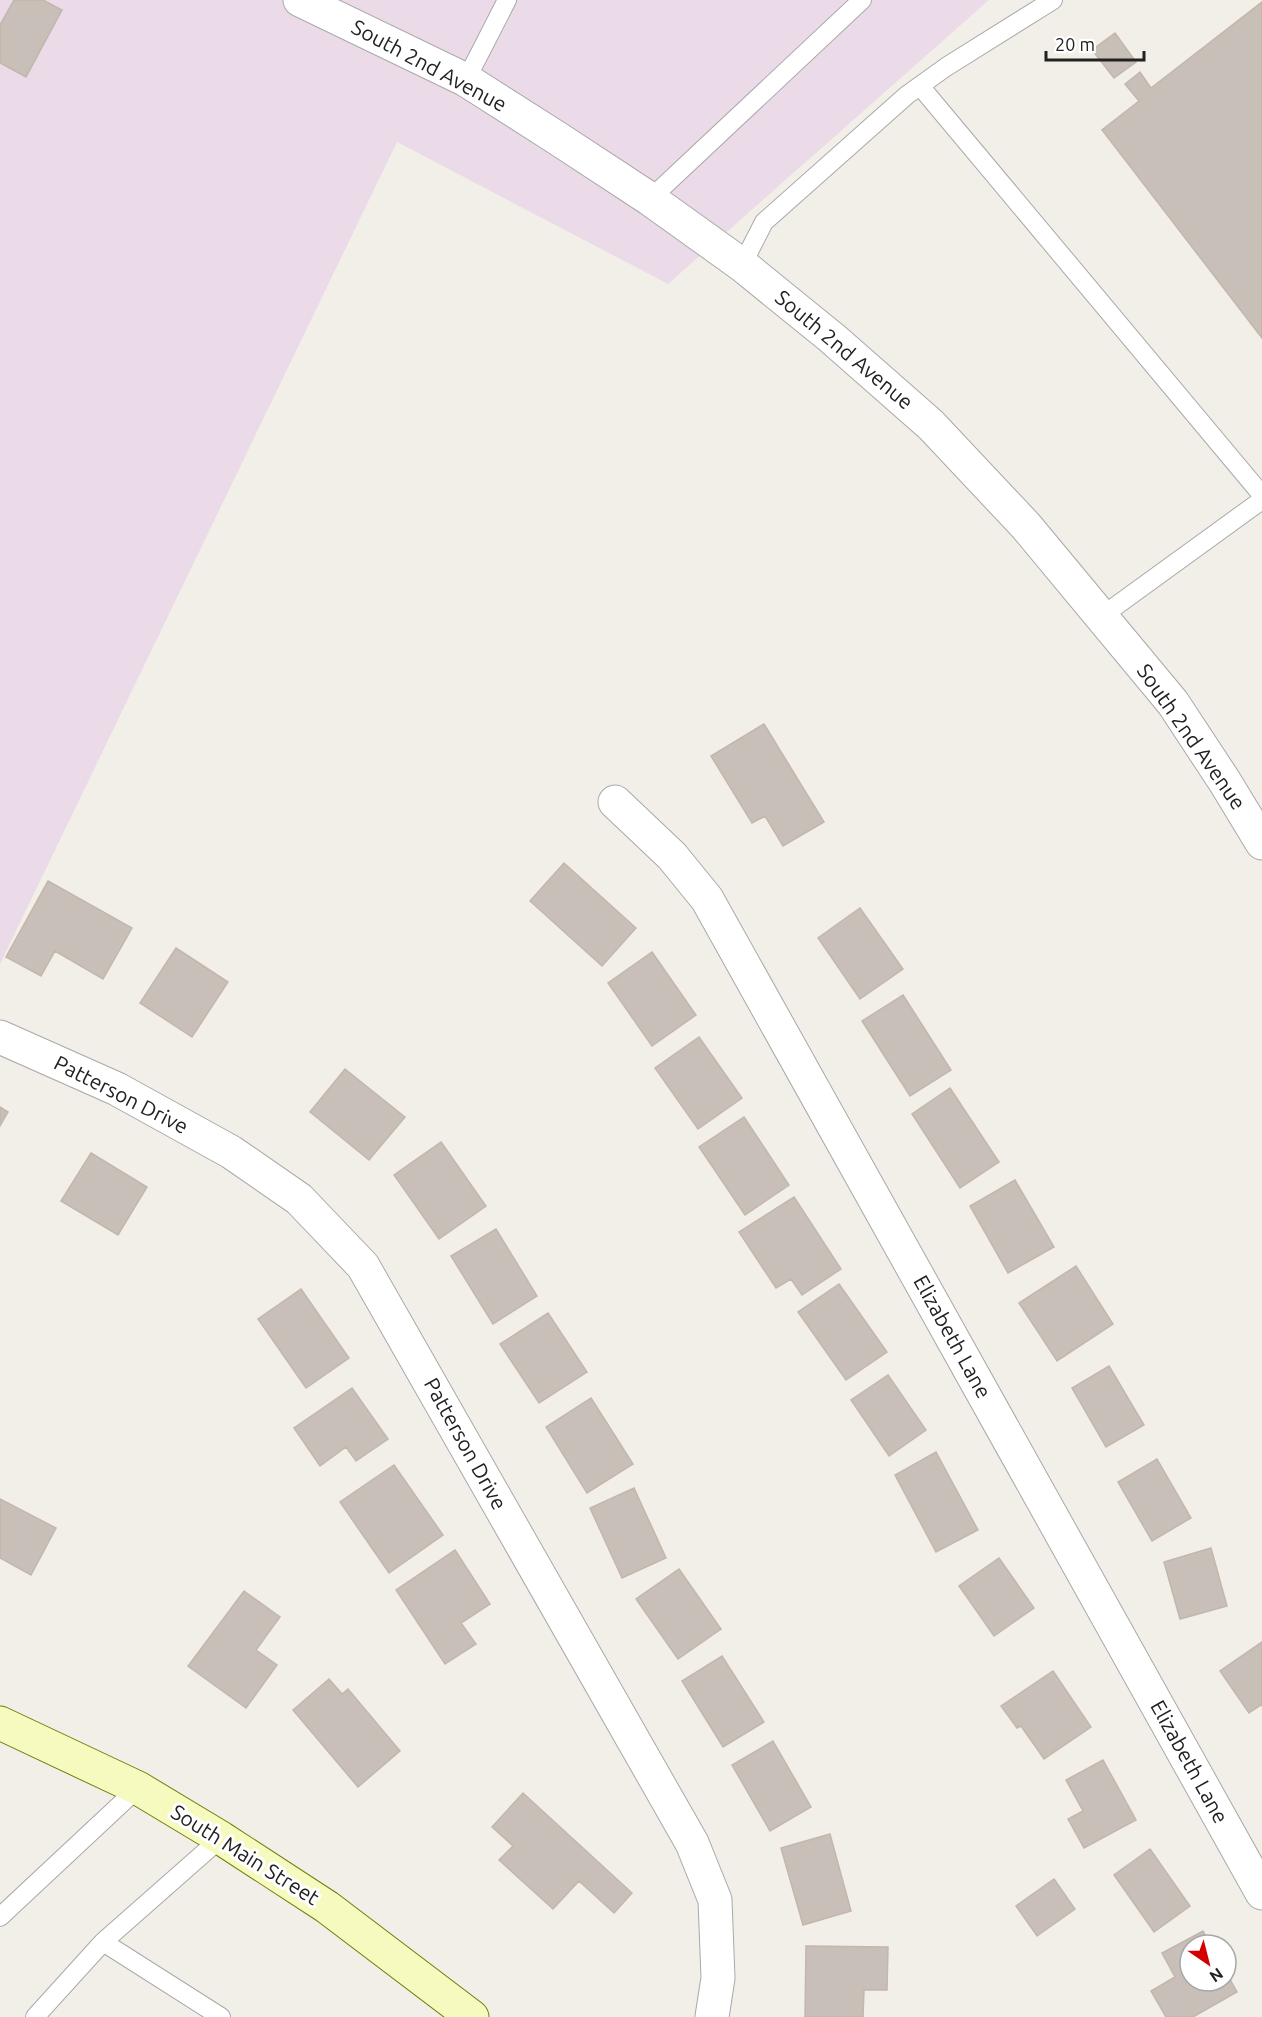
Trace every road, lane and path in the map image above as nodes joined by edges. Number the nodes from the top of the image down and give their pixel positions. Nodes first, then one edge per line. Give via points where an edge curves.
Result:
1 (300, 0) edge
2 (507, 0) edge
3 (862, 0) edge
4 (1053, 0) edge
5 (465, 80) junction
6 (920, 86) junction
7 (650, 199) junction
8 (742, 265) junction
9 (1262, 495) edge
10 (1262, 500) edge
11 (1102, 616) junction
12 (615, 802) dead end
13 (1262, 843) edge
14 (0, 1038) edge
15 (0, 1723) edge
16 (138, 1788) junction
17 (221, 1838) junction
18 (1262, 1893) edge
19 (0, 1917) edge
20 (103, 1942) junction
21 (35, 2017) edge
22 (221, 2017) edge
23 (472, 2017) edge
24 (712, 2017) edge

1 - 5 street, South 2nd Avenue
2 - 5 lane
3 - 7 lane
4 - 6 lane
5 - 7 street, South 2nd Avenue
6 - 8 lane via 764,222
6 - 9 lane
7 - 8 street, South 2nd Avenue
8 - 11 street, South 2nd Avenue via 931,425 1026,526
10 - 11 lane
11 - 13 street, South 2nd Avenue via 1173,703
12 - 18 street, Elizabeth Lane via 672,855 707,899
14 - 24 street, Patterson Drive via 117,1089 231,1152 298,1199 363,1266 692,1843 715,1900 718,1978
15 - 16 main road, South Main Street
16 - 17 main road, South Main Street
16 - 19 lane
17 - 20 lane
17 - 23 main road, South Main Street via 327,1907
20 - 21 lane
20 - 22 lane

